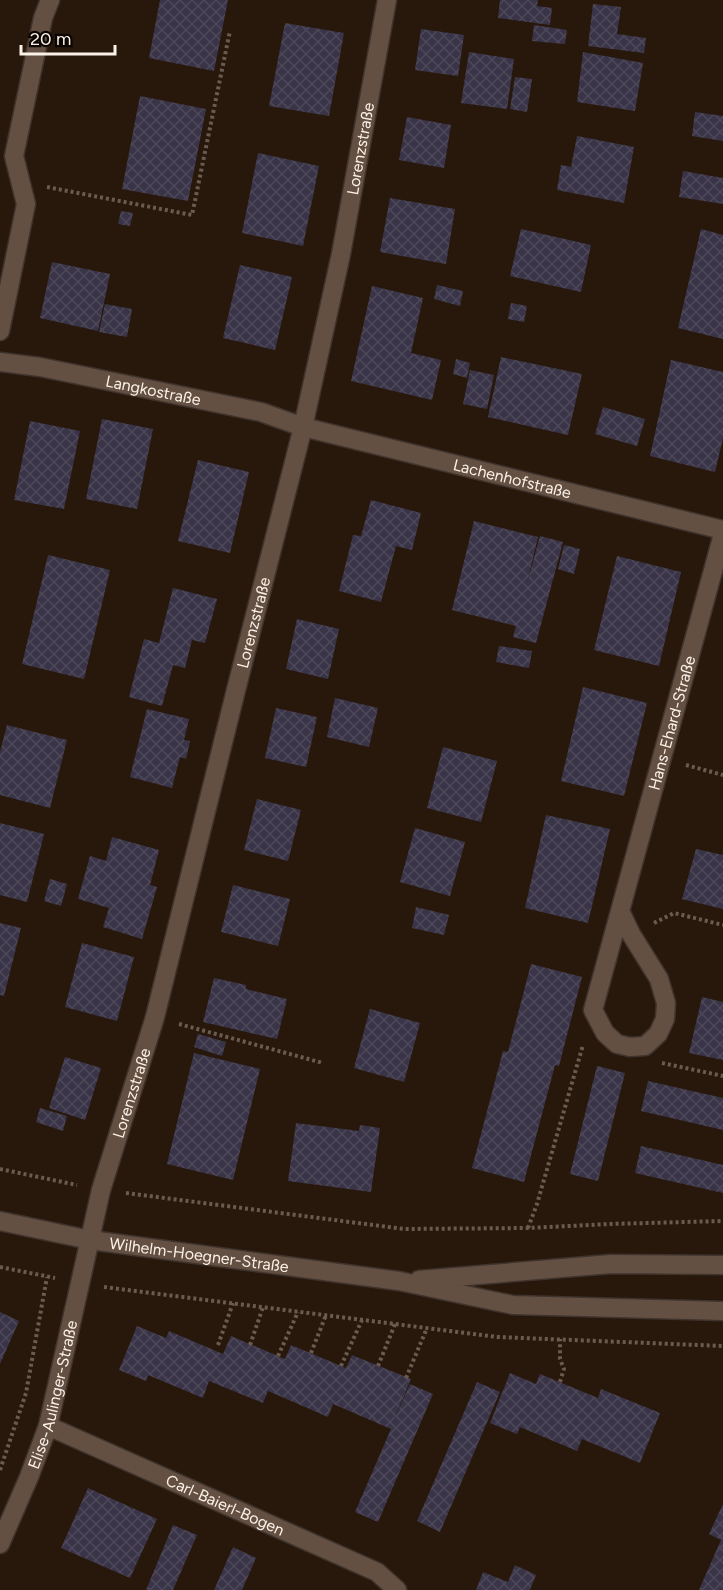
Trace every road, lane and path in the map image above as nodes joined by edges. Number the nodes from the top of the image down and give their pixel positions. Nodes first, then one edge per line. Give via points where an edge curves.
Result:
1 (50, 0) edge
2 (387, 0) edge
3 (230, 31) dead end
4 (21, 182) junction
5 (0, 331) edge
6 (0, 362) edge
7 (303, 428) junction
8 (723, 532) edge
9 (662, 758) junction
10 (723, 775) edge
11 (621, 911) junction
12 (723, 925) edge
13 (631, 934) junction
14 (593, 1010) junction
15 (155, 1017) junction
16 (323, 1062) dead end
17 (655, 1062) dead end
18 (723, 1076) edge
19 (0, 1169) edge
20 (101, 1190) junction
21 (0, 1221) edge
22 (723, 1221) edge
23 (528, 1228) junction
24 (90, 1240) junction
25 (723, 1265) edge
26 (0, 1267) edge
27 (47, 1277) junction
28 (399, 1281) junction
29 (80, 1284) junction
30 (233, 1303) junction
31 (262, 1307) junction
32 (723, 1311) edge
33 (297, 1312) junction
34 (326, 1315) junction
35 (362, 1320) junction
36 (394, 1324) junction
37 (427, 1328) junction
38 (560, 1339) junction
39 (218, 1345) dead end
40 (250, 1345) dead end
41 (723, 1346) edge
42 (311, 1353) dead end
43 (278, 1356) dead end
44 (341, 1366) dead end
45 (378, 1366) dead end
46 (406, 1378) dead end
47 (560, 1382) dead end
48 (48, 1426) junction
49 (0, 1470) edge
50 (0, 1544) edge
51 (397, 1590) edge

1 - 4 street via 14,156
2 - 7 street, Lorenzstraße via 343,243
3 - 4 path via 192,215
4 - 5 street via 26,204
6 - 7 street, Langkostraße via 261,412
7 - 8 street, Lachenhofstraße
7 - 15 street, Lorenzstraße
8 - 9 street, Hans-Ehard-Straße
9 - 10 path
9 - 11 street, Hans-Ehard-Straße
11 - 13 street
11 - 14 street, Hans-Ehard-Straße
12 - 13 path via 674,914
13 - 14 street via 660,979 666,1003 665,1019 658,1034 645,1046 617,1044 605,1033
14 - 23 path
15 - 16 path
15 - 20 street, Lorenzstraße
17 - 18 path
19 - 20 path
20 - 23 path via 404,1228
20 - 24 street, Lorenzstraße
21 - 24 street, Wilhelm-Hoegner-Straße
22 - 23 path
24 - 28 street, Wilhelm-Hoegner-Straße
24 - 29 street, Elise-Aulinger-Straße
25 - 28 street, Wilhelm-Hoegner-Straße via 611,1264
26 - 27 path
27 - 29 path
27 - 49 path via 26,1394
28 - 32 street, Wilhelm-Hoegner-Straße via 513,1305
29 - 30 path
29 - 48 street, Elise-Aulinger-Straße
30 - 31 path
30 - 39 path
31 - 33 path
31 - 40 path
33 - 34 path
33 - 43 path
34 - 35 path
34 - 42 path
35 - 36 path
35 - 44 path
36 - 37 path
36 - 45 path
37 - 38 path via 497,1337
37 - 46 path
38 - 41 path
38 - 47 path via 564,1369
48 - 50 street, Elise-Aulinger-Straße
48 - 51 street, Carl-Baierl-Bogen via 377,1572

